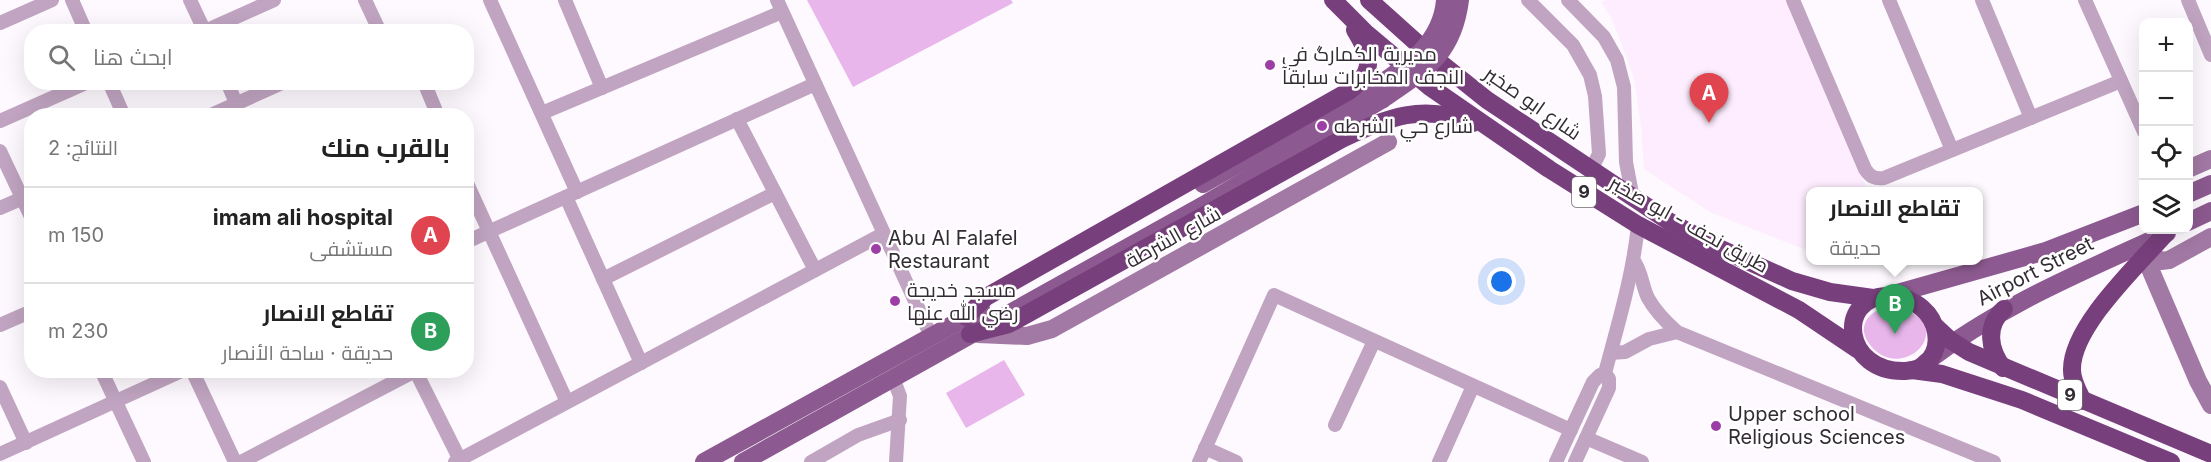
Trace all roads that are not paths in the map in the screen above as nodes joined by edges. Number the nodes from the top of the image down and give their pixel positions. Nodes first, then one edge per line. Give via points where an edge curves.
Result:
1 (52, 0) edge
2 (72, 0) edge
3 (190, 0) edge
4 (274, 0) edge
5 (365, 0) edge
6 (490, 0) edge
7 (565, 0) edge
8 (1333, 0) edge
9 (1369, 0) edge
10 (1445, 0) edge
11 (1460, 0) edge
12 (1528, 0) edge
13 (1568, 0) edge
14 (1793, 0) edge
15 (1889, 0) edge
16 (1982, 0) edge
17 (2085, 0) edge
18 (2188, 0) edge
19 (779, 6) edge
20 (0, 23) edge
21 (82, 24) edge
22 (201, 24) edge
23 (220, 24) edge
24 (376, 24) edge
25 (2211, 55) edge
26 (2121, 81) junction
27 (815, 84) junction
28 (602, 88) junction
29 (70, 90) edge
30 (113, 90) edge
31 (230, 90) edge
32 (266, 90) edge
33 (427, 90) edge
34 (1380, 93) junction
35 (236, 103) junction
36 (31, 108) edge
37 (120, 108) edge
38 (226, 108) edge
39 (435, 108) edge
40 (24, 111) edge
41 (542, 113) junction
42 (2031, 118) junction
43 (737, 119) junction
44 (0, 122) edge
45 (2141, 126) edge
46 (1508, 139) junction
47 (1388, 142) dead end
48 (1952, 150) junction
49 (0, 151) edge
50 (2211, 159) edge
51 (2193, 167) edge
52 (1591, 170) junction
53 (2211, 184) edge
54 (24, 191) edge
55 (2193, 192) edge
56 (775, 193) junction
57 (572, 194) junction
58 (24, 197) edge
59 (474, 199) edge
60 (1633, 199) junction
61 (0, 208) edge
62 (2211, 211) edge
63 (2139, 215) edge
64 (2193, 220) edge
65 (1638, 225) junction
66 (489, 232) junction
67 (883, 234) junction
68 (2164, 234) edge
69 (2167, 234) edge
70 (2211, 237) edge
71 (474, 239) edge
72 (2147, 255) junction
73 (1634, 261) junction
74 (815, 270) junction
75 (603, 279) junction
76 (1880, 297) junction
77 (2004, 309) junction
78 (24, 314) edge
79 (0, 325) edge
80 (968, 326) junction
81 (1935, 326) junction
82 (1677, 332) junction
83 (931, 336) junction
84 (1374, 341) junction
85 (1953, 342) junction
86 (1857, 349) junction
87 (1611, 353) junction
88 (641, 363) junction
89 (1918, 367) junction
90 (2003, 368) junction
91 (1605, 373) junction
92 (105, 378) edge
93 (167, 378) edge
94 (196, 378) edge
95 (402, 378) edge
96 (418, 378) edge
97 (893, 378) junction
98 (1473, 386) junction
99 (0, 387) edge
100 (2083, 400) junction
101 (116, 402) junction
102 (567, 402) junction
103 (2211, 405) edge
104 (900, 420) junction
105 (1335, 425) dead end
106 (1571, 430) junction
107 (1586, 438) junction
108 (26, 442) junction
109 (1205, 448) junction
110 (0, 454) edge
111 (2211, 454) edge
112 (458, 461) edge
113 (709, 461) edge
114 (144, 462) edge
115 (235, 462) edge
116 (241, 462) edge
117 (742, 462) edge
118 (811, 462) edge
119 (896, 462) edge
120 (1199, 462) edge
121 (1236, 462) edge
122 (1439, 462) edge
123 (1556, 462) edge
124 (1575, 462) edge
125 (1642, 462) edge
126 (1994, 462) edge
127 (2170, 462) edge

1 - 20 street
2 - 21 street
3 - 22 street
4 - 23 street
5 - 24 street
6 - 41 street
7 - 28 street
8 - 46 highway, طريق نجف - ابو صخير / 9 via 1430,87
8 - 80 highway via 1369,55 1368,69 1361,82 986,297
9 - 52 highway, شارع ابو صخير / 9 via 1487,100
10 - 34 main road, bridge via 1438,25 1422,51
11 - 34 main road, bridge via 1449,39 1439,56 1420,74
12 - 52 street, شارع ابو صخير / 9 via 1573,45 1590,75 1599,154
13 - 60 street via 1604,37 1617,60 1624,87 1626,162
14 - 48 street via 1868,174 1884,178
15 - 48 street
16 - 42 street
17 - 26 street
18 - 25 street
19 - 27 street
19 - 28 street
26 - 42 street
26 - 45 street
27 - 43 street
27 - 67 street
28 - 41 street
29 - 36 street
30 - 37 street
31 - 35 street
32 - 35 street
33 - 39 street
34 - 80 main road via 1196,188
34 - 80 main road, شارع الشرطة via 1207,203
35 - 38 street
40 - 44 street
41 - 57 street
42 - 48 street
43 - 56 street
43 - 57 street
46 - 65 highway, طريق نجف - ابو صخير / 9
46 - 80 highway via 1467,121 1436,113 1380,121 1009,324
47 - 80 street, شارع الشرطة via 1052,329 1027,336
49 - 54 street
50 - 51 street
52 - 60 highway, شارع ابو صخير / 9
53 - 55 main road
56 - 74 street
56 - 75 street
57 - 66 street
57 - 75 street
58 - 61 street
59 - 66 street
60 - 76 highway, طريق نجف - ابو صخير / 9 via 1772,273 1811,287
62 - 64 main road
63 - 76 main road, Airport Street via 2046,251
65 - 73 street
65 - 86 highway, طريق نجف - ابو صخير / 9 via 1799,310
66 - 71 street
66 - 102 street
67 - 74 street
67 - 83 street
68 - 77 main road, Airport Street
69 - 72 highway
70 - 72 street via 2165,261
72 - 100 highway via 2100,308 2074,353 2073,379
72 - 103 street
73 - 82 street via 1654,308
73 - 87 street
74 - 88 street
75 - 88 street
76 - 81 highway, 9 via 1903,297 1918,304
76 - 86 highway via 1860,308 1852,334
77 - 85 main road, Airport Street
77 - 90 highway via 1997,316 1991,335 1993,352
78 - 79 street
80 - 83 main road
80 - 97 main road, شارع الشرطة
81 - 85 highway, 9
81 - 89 highway via 1937,345
82 - 87 street via 1649,339 1625,352
82 - 126 street
83 - 113 main road
84 - 98 street
84 - 105 street
84 - 109 street via 1274,295
85 - 89 main road, Airport Street
85 - 90 highway, 9
86 - 89 highway, 9 via 1885,368
87 - 91 street
88 - 102 street
89 - 127 highway, 9 via 2022,400
90 - 100 highway, 9
91 - 106 street via 1593,382
91 - 107 street via 1609,388
92 - 101 street
93 - 101 street
94 - 115 street
95 - 116 street
96 - 112 street
97 - 104 street via 900,396
97 - 117 main road, شارع الشرطة
98 - 106 street
98 - 122 street
99 - 108 street
100 - 111 highway, 9
101 - 108 street
101 - 114 street
102 - 112 street
104 - 118 street via 858,435
104 - 119 street
106 - 123 street
107 - 124 street
107 - 125 street
108 - 110 street
109 - 120 street
109 - 121 street

